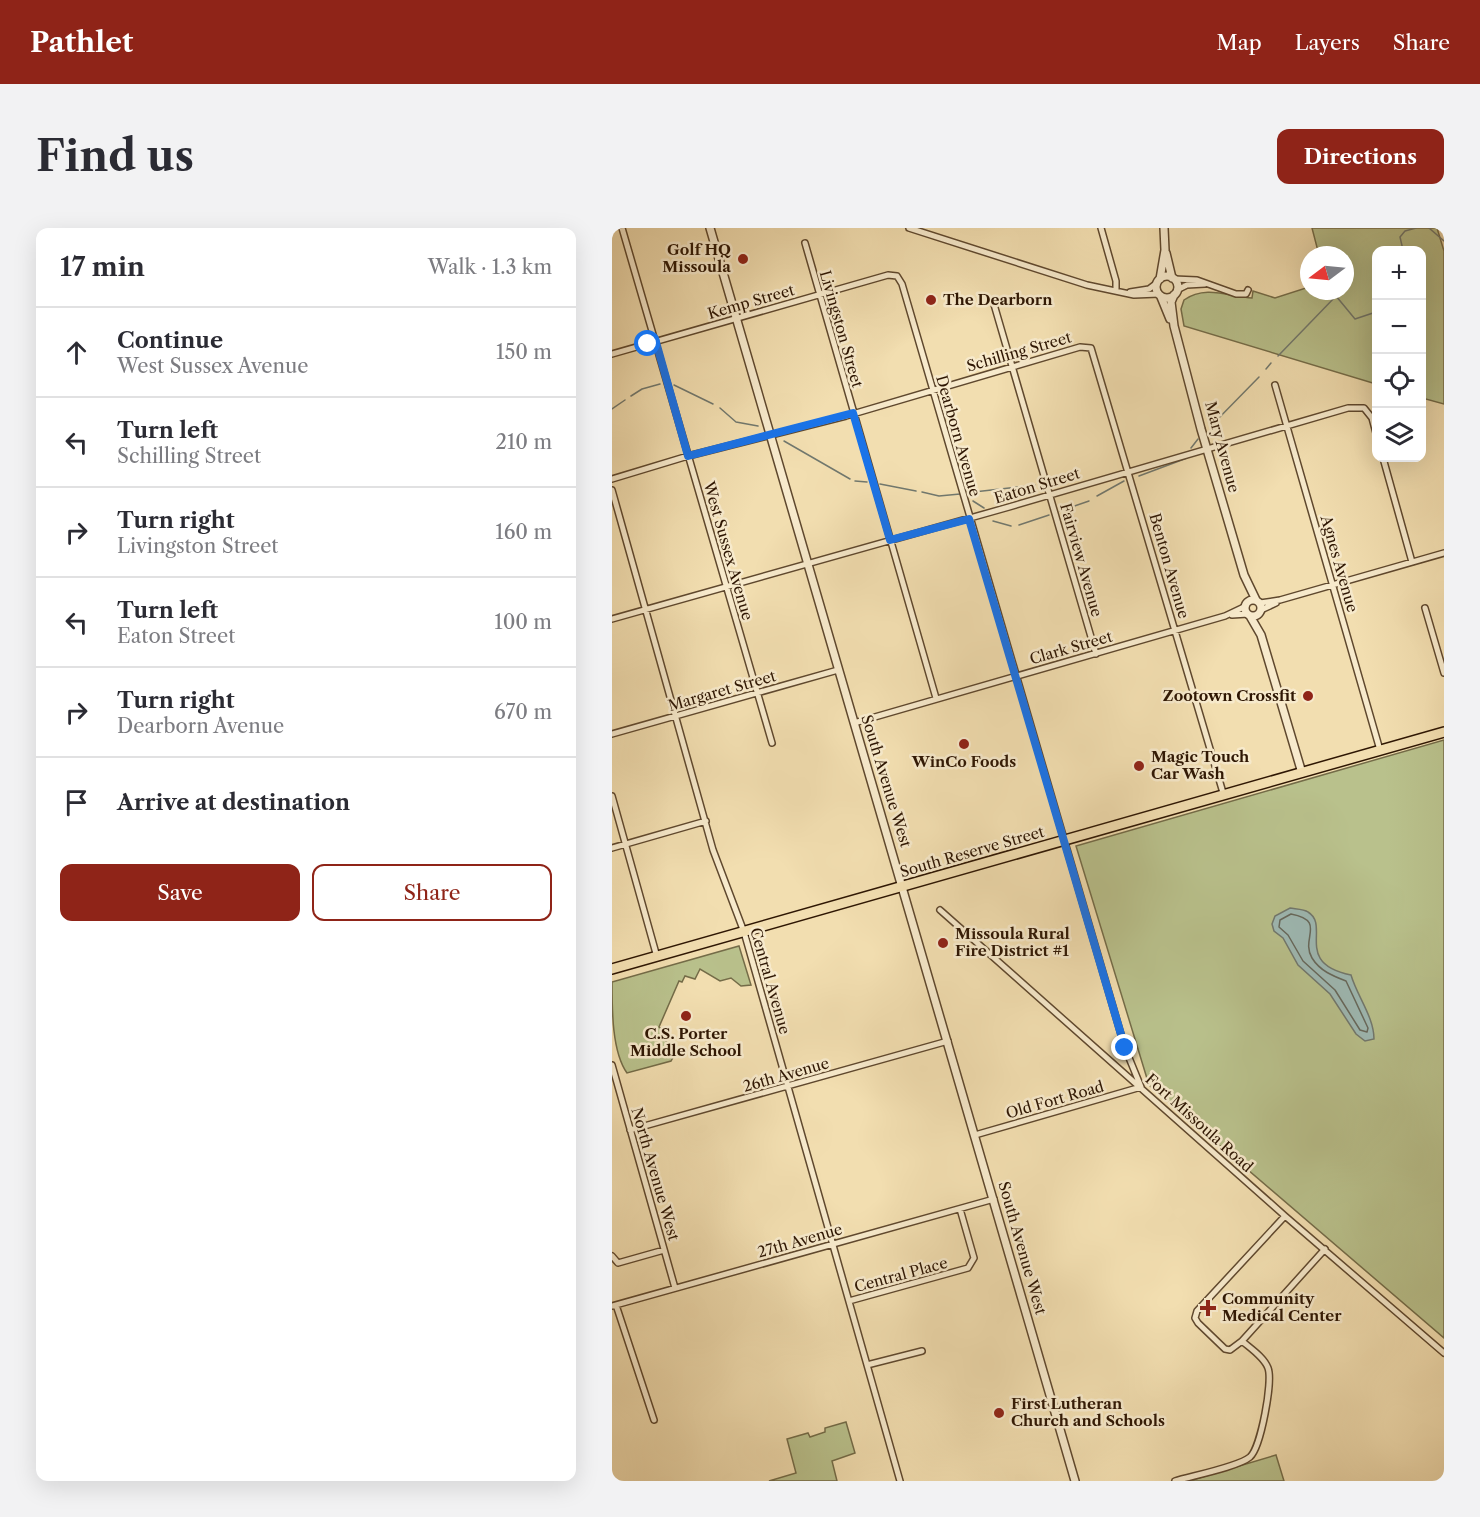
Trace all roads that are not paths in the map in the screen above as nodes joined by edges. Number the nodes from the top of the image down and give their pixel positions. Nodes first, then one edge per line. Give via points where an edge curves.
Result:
1 (622, 228) edge
2 (710, 228) edge
3 (909, 228) edge
4 (1101, 228) edge
5 (1164, 228) edge
6 (805, 243) dead end
7 (1165, 248) junction
8 (897, 276) joint
9 (1173, 278) junction
10 (1158, 281) junction
11 (1206, 284) junction
12 (1248, 290) dead end
13 (1116, 291) junction
14 (1176, 292) junction
15 (819, 295) junction
16 (1160, 295) junction
17 (993, 301) dead end
18 (737, 319) junction
19 (1174, 326) junction
20 (656, 342) junction
21 (1087, 347) joint
22 (612, 354) edge
23 (1011, 367) junction
24 (1275, 385) dead end
25 (932, 391) junction
26 (853, 413) junction
27 (1372, 418) edge
28 (1287, 425) junction
29 (771, 436) junction
30 (1207, 448) junction
31 (688, 456) junction
32 (1384, 462) edge
33 (1129, 472) junction
34 (612, 478) edge
35 (612, 490) edge
36 (1050, 496) junction
37 (969, 519) junction
38 (890, 540) junction
39 (1444, 553) edge
40 (1412, 562) junction
41 (807, 565) junction
42 (1333, 584) junction
43 (726, 586) junction
44 (1254, 608) junction
45 (1425, 608) dead end
46 (645, 610) junction
47 (612, 619) edge
48 (1175, 630) junction
49 (1095, 654) junction
50 (838, 670) junction
51 (1444, 673) edge
52 (1015, 676) junction
53 (757, 693) junction
54 (936, 698) junction
55 (675, 716) junction
56 (854, 723) junction
57 (1444, 732) edge
58 (612, 734) edge
59 (772, 743) dead end
60 (1380, 750) junction
61 (1302, 773) junction
62 (612, 796) edge
63 (1224, 796) junction
64 (706, 820) junction
65 (1064, 842) junction
66 (626, 844) junction
67 (612, 848) edge
68 (903, 887) junction
69 (940, 910) dead end
70 (744, 932) junction
71 (657, 957) junction
72 (612, 969) edge
73 (948, 1041) junction
74 (612, 1065) edge
75 (788, 1087) junction
76 (1141, 1087) junction
77 (630, 1130) junction
78 (975, 1135) junction
79 (994, 1198) junction
80 (960, 1209) junction
81 (1285, 1216) junction
82 (833, 1244) junction
83 (664, 1250) junction
84 (1325, 1250) junction
85 (612, 1256) edge
86 (675, 1288) junction
87 (849, 1301) junction
88 (614, 1306) edge
89 (1242, 1341) junction
90 (922, 1350) dead end
91 (1444, 1353) edge
92 (867, 1365) junction
93 (654, 1420) dead end
94 (1072, 1480) edge
95 (900, 1481) edge
96 (1175, 1481) edge

1 - 20 street, West Sussex Avenue
2 - 18 street, South Avenue West
3 - 13 street
4 - 13 street
5 - 7 street
6 - 15 street, Livingston Street
7 - 9 street
7 - 10 street
8 - 15 street, Kemp Street via 888,275
8 - 25 street, Dearborn Avenue
9 - 10 street
9 - 11 street
9 - 14 street, Mary Avenue
10 - 13 street via 1145,290
10 - 16 street, Mary Avenue
11 - 12 street via 1236,294 1246,294
11 - 14 street via 1187,285
13 - 16 street
14 - 16 street
14 - 19 street, Mary Avenue via 1172,302
15 - 18 street, Kemp Street
15 - 26 street, Livingston Street
16 - 19 street, Mary Avenue
17 - 23 street, Fairview Avenue
18 - 20 street, Kemp Street
18 - 29 street, South Avenue West
19 - 30 street, Mary Avenue
20 - 22 street, Kemp Street
20 - 31 street, West Sussex Avenue
21 - 23 street, Schilling Street
21 - 33 street, Benton Avenue via 1095,354
23 - 25 street, Schilling Street
23 - 36 street, Fairview Avenue
24 - 28 street, Agnes Avenue
25 - 26 street, Schilling Street
25 - 37 street, Dearborn Avenue
26 - 29 street, Schilling Street
26 - 38 street, Livingston Street
27 - 28 street, Eaton Street via 1364,408 1348,408
28 - 30 street, Eaton Street
28 - 42 street, Agnes Avenue
29 - 31 street, Schilling Street
29 - 41 street, South Avenue West
30 - 33 street, Eaton Street
30 - 44 street, Mary Avenue
31 - 34 street, Schilling Street
31 - 43 street, West Sussex Avenue
32 - 40 street
33 - 36 street, Eaton Street
33 - 48 street, Benton Avenue
35 - 46 street, Central Avenue
36 - 37 street, Eaton Street
36 - 49 street, Fairview Avenue
37 - 38 street, Eaton Street
37 - 52 street, Dearborn Avenue
38 - 41 street, Eaton Street
38 - 54 street, Livingston Street
39 - 40 street
40 - 42 street
41 - 43 street, Eaton Street
41 - 50 street, South Avenue West
42 - 44 street
42 - 60 street, Agnes Avenue
43 - 46 street, Eaton Street
43 - 53 street, West Sussex Avenue
44 - 48 street, Clark Street
44 - 61 street, Mary Avenue
45 - 51 street
46 - 47 street, Eaton Street
46 - 55 street, Central Avenue
48 - 49 street, Clark Street
48 - 63 street, Benton Avenue
49 - 52 street, Clark Street
50 - 53 street, Margaret Street
50 - 56 street, South Avenue West
52 - 54 street, Clark Street
52 - 65 street, Dearborn Avenue
53 - 55 street, Margaret Street
53 - 59 street, West Sussex Avenue
54 - 56 street, Clark Street
55 - 58 street, Margaret Street
55 - 64 street, Central Avenue
56 - 68 street, South Avenue West
57 - 60 highway, South Reserve Street
60 - 61 highway, South Reserve Street
61 - 63 highway, South Reserve Street
62 - 66 street
63 - 65 highway, South Reserve Street
64 - 66 street
64 - 70 street, Central Avenue via 722,879
65 - 68 highway, South Reserve Street
65 - 76 street, Dearborn Avenue via 1125,1048
66 - 67 street
66 - 71 street
68 - 70 highway, South Reserve Street
68 - 73 street, South Avenue West
69 - 76 street, Fort Missoula Road
70 - 71 highway, South Reserve Street
70 - 75 street, Central Avenue
71 - 72 highway, South Reserve Street
73 - 75 street, 26th Avenue
73 - 78 street, South Avenue West
74 - 77 street, North Avenue West
75 - 77 street, 26th Avenue
75 - 82 street, Central Avenue
76 - 78 street, Old Fort Road
76 - 81 street, Fort Missoula Road
77 - 83 street, North Avenue West
78 - 79 street, South Avenue West
79 - 80 street, 27th Avenue
79 - 94 street, South Avenue West
80 - 82 street, 27th Avenue
80 - 87 street, Central Place via 974,1258 968,1268
81 - 84 street, Fort Missoula Road
81 - 89 street via 1197,1311 1198,1323 1225,1349 1230,1350
82 - 86 street, 27th Avenue
82 - 87 street, Central Avenue
83 - 85 street via 618,1263
83 - 86 street, North Avenue West
84 - 89 street
84 - 91 street, Fort Missoula Road
86 - 88 street, 27th Avenue
87 - 92 street, Central Avenue
88 - 93 street
89 - 96 street via 1269,1372 1255,1450 1242,1461
90 - 92 street
92 - 95 street, Central Avenue

